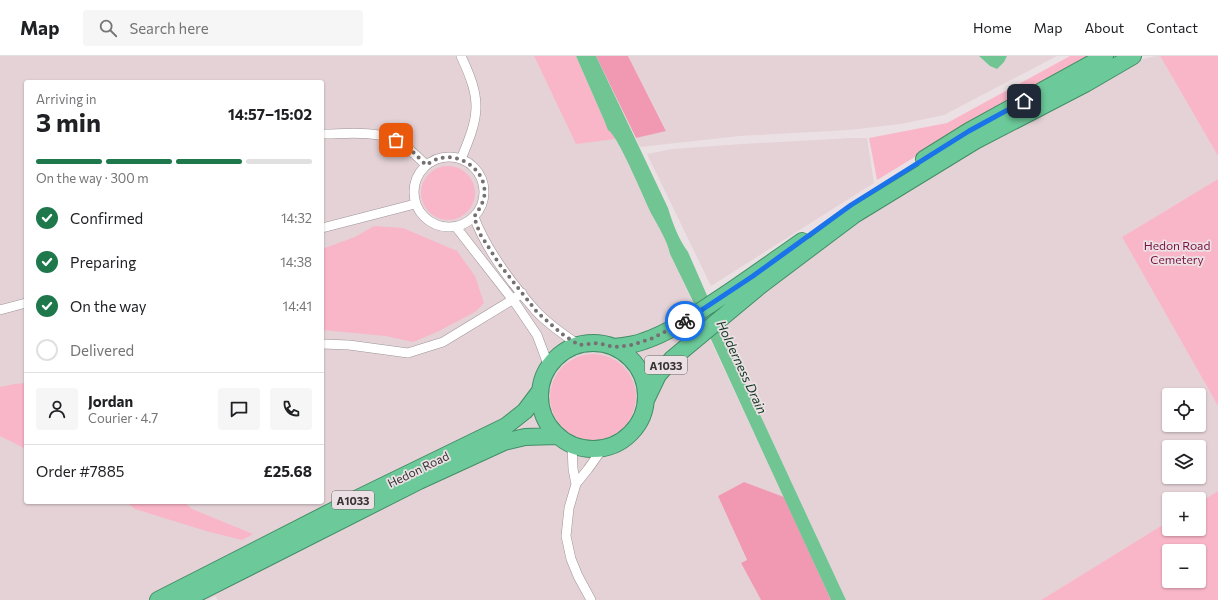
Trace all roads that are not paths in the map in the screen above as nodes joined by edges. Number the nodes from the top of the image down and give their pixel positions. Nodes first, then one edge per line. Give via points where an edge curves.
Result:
1 (461, 56) edge
2 (1105, 56) edge
3 (1133, 56) edge
4 (324, 134) edge
5 (461, 159) junction
6 (426, 165) junction
7 (415, 204) junction
8 (474, 217) junction
9 (324, 227) edge
10 (456, 227) junction
11 (522, 293) junction
12 (512, 300) junction
13 (24, 304) edge
14 (0, 310) edge
15 (324, 344) edge
16 (579, 345) junction
17 (614, 347) junction
18 (549, 366) junction
19 (540, 391) junction
20 (646, 400) junction
21 (557, 436) junction
22 (572, 445) junction
23 (603, 448) junction
24 (576, 484) junction
25 (158, 600) edge
26 (184, 600) edge
27 (591, 600) edge

1 - 5 street via 473,82 476,118
2 - 17 highway, A1033 via 969,131 864,197 689,319 644,341
3 - 20 highway, A1033 via 975,141 854,215 760,285 665,366
4 - 6 street via 376,134 396,140 410,149
5 - 6 street via 437,159
5 - 8 street via 476,169 484,185 481,208
6 - 7 street via 414,183
7 - 9 street
7 - 10 street via 419,212 431,223
8 - 10 street
8 - 11 street via 480,234
10 - 12 street
11 - 12 street
11 - 16 street via 537,312
12 - 15 street via 443,342 408,353
12 - 18 street via 537,335
13 - 14 street
16 - 17 highway, A1033 via 597,343
16 - 18 highway, A1033 via 557,357
17 - 20 highway, A1033 via 628,356 638,368
18 - 19 highway, A1033
19 - 21 highway, A1033 via 546,421
19 - 25 highway, Hedon Road / A1033 via 525,411 506,426
20 - 23 highway, A1033 via 642,415 632,431 615,444
21 - 22 highway, A1033
21 - 26 highway, Hedon Road / A1033 via 525,436 504,442 385,498
22 - 23 highway, A1033 via 582,448
22 - 24 street
23 - 24 street
24 - 27 street via 569,508 566,536 571,560

